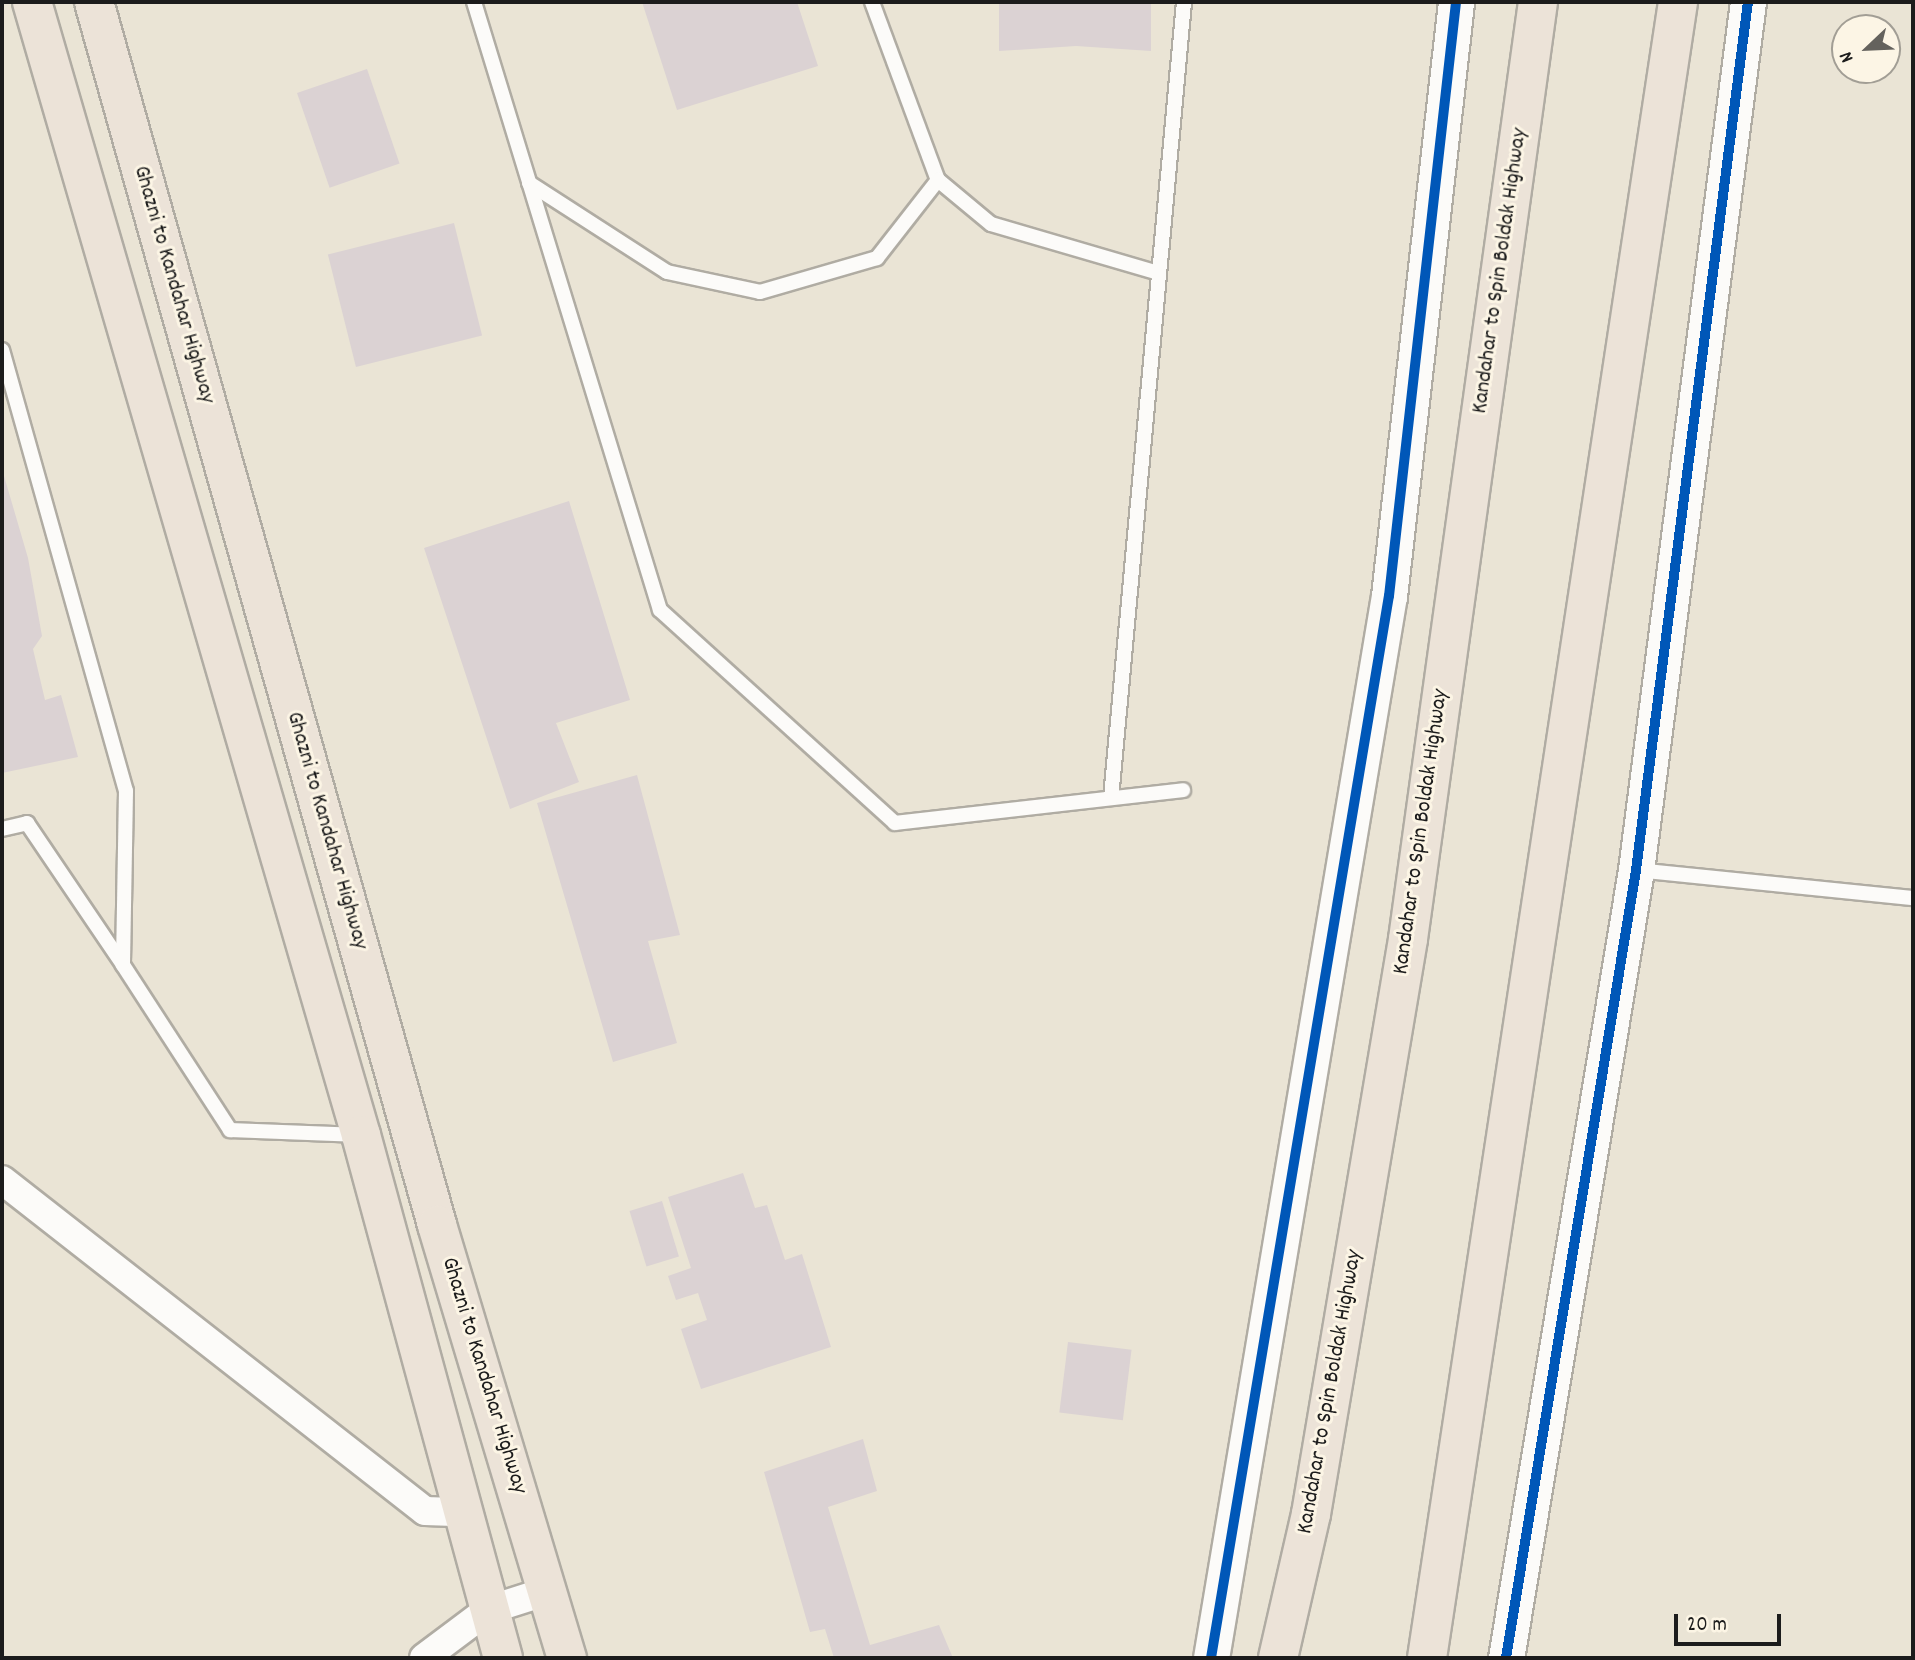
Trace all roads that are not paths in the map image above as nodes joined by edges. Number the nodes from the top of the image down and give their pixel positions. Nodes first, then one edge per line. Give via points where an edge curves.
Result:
1 (32, 2) edge
2 (94, 2) edge
3 (474, 2) edge
4 (872, 2) edge
5 (1184, 2) edge
6 (1456, 2) edge
7 (1538, 2) edge
8 (1678, 2) edge
9 (1748, 2) edge
10 (938, 180) junction
11 (529, 183) junction
12 (1159, 274) junction
13 (2, 350) edge
14 (1183, 790) dead end
15 (1111, 798) junction
16 (2, 829) edge
17 (1636, 870) junction
18 (1913, 898) edge
19 (123, 965) junction
20 (361, 1135) junction
21 (2, 1180) edge
22 (462, 1512) junction
23 (548, 1591) junction
24 (488, 1610) junction
25 (424, 1658) edge
26 (503, 1658) edge
27 (567, 1658) edge
28 (1211, 1658) edge
29 (1278, 1658) edge
30 (1427, 1658) edge
31 (1506, 1658) edge

1 - 20 highway
2 - 23 highway, Ghazni to Kandahar Highway via 437,1225
3 - 11 lane
4 - 10 lane
5 - 12 lane
6 - 28 street via 1389,596
7 - 29 highway, Kandahar to Spin Boldak Highway via 1408,939 1311,1514
8 - 30 highway
9 - 17 street
10 - 11 lane via 877,258 760,292 667,272
10 - 12 lane via 991,224
11 - 15 lane via 660,610 895,823
12 - 15 lane
13 - 19 lane via 126,790
14 - 15 lane
16 - 19 lane via 27,823
17 - 18 lane
17 - 31 street
19 - 20 lane via 230,1130
20 - 22 highway
21 - 22 street via 425,1511
22 - 24 highway
23 - 24 street
23 - 27 highway, Ghazni to Kandahar Highway
24 - 25 street
24 - 26 highway

